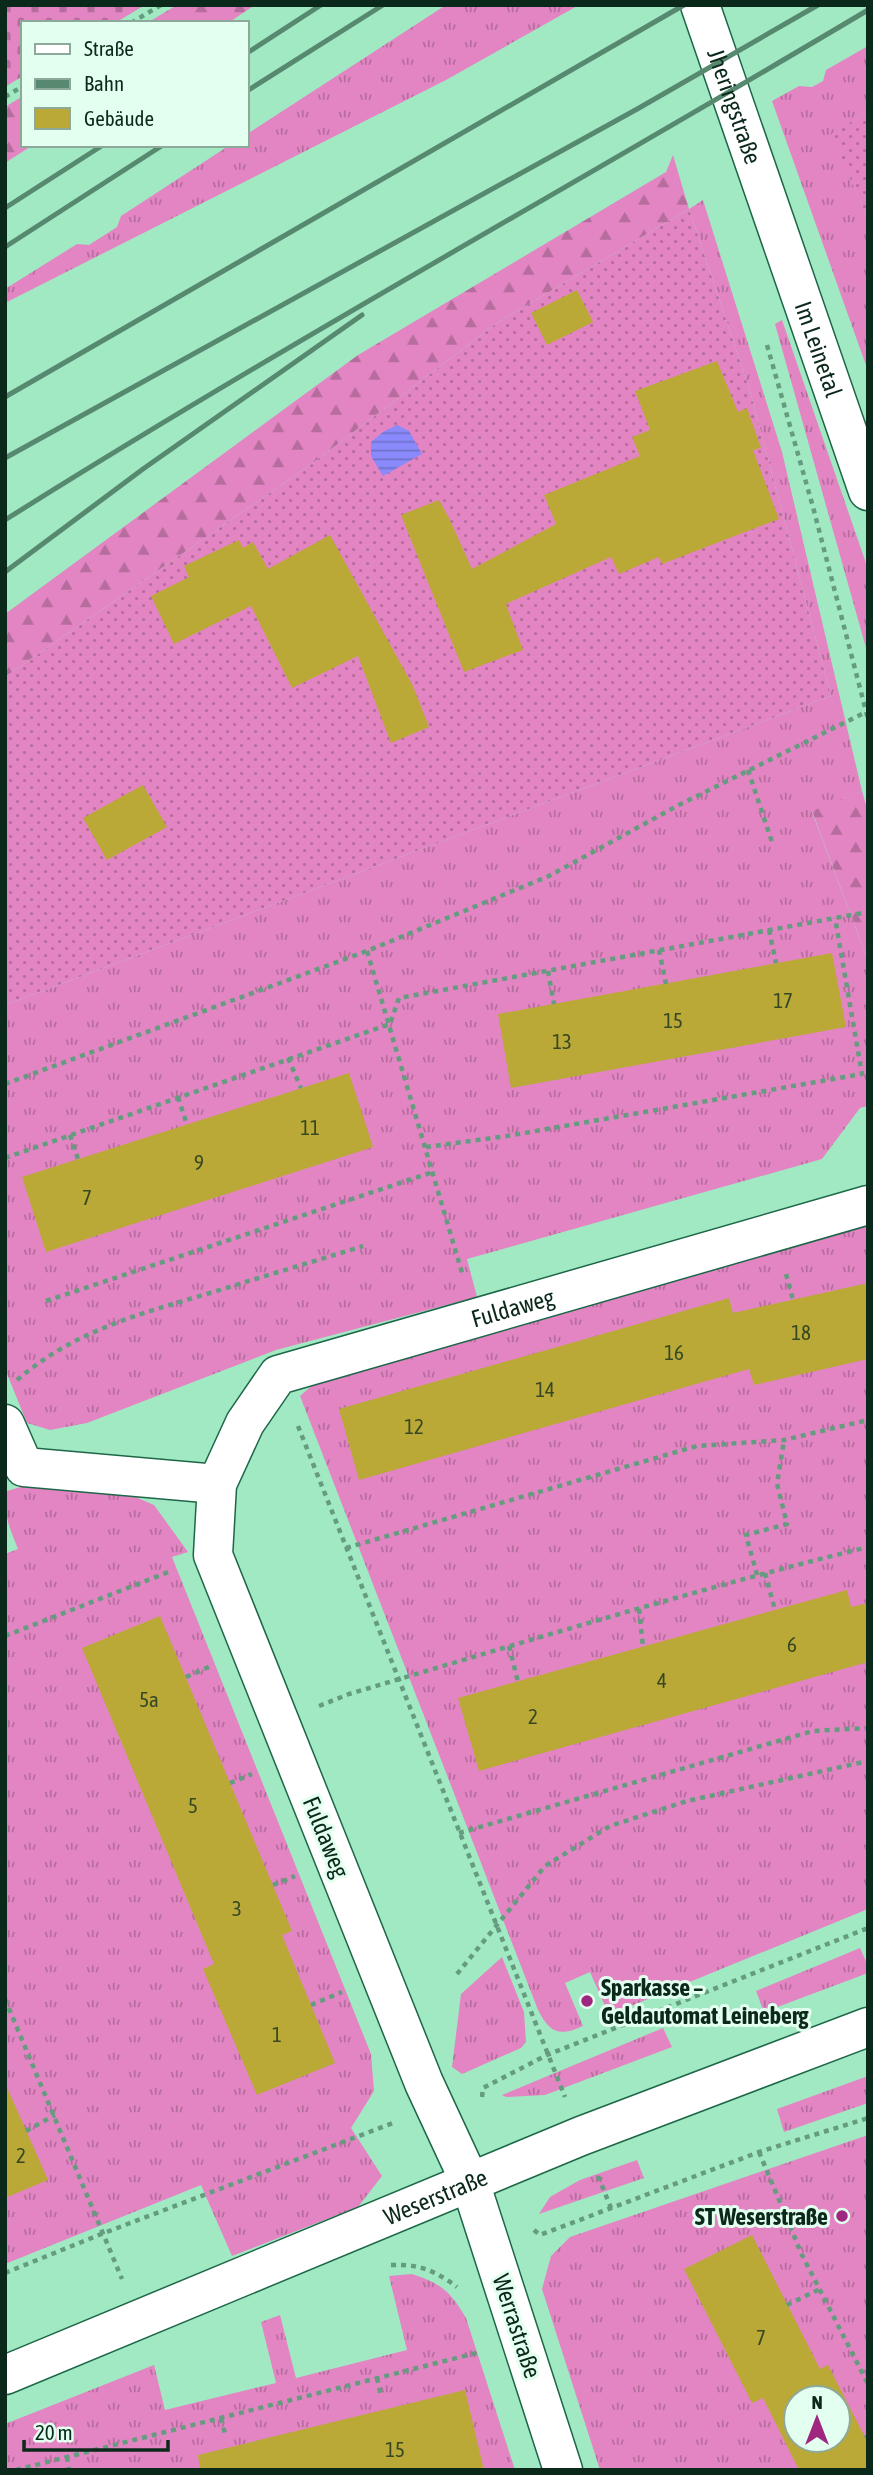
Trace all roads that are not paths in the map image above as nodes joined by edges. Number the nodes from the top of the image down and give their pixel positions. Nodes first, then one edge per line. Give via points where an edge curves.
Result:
1 (700, 5) edge
2 (769, 207) joint
3 (868, 491) edge
4 (868, 1205) edge
5 (5, 1424) edge
6 (217, 1484) junction
7 (868, 2027) edge
8 (470, 2182) junction
9 (5, 2375) edge
10 (563, 2470) edge

1 - 2 street, Jheringstraße
2 - 3 street, Im Leinetal
4 - 6 street, Fuldaweg via 278,1375 245,1423
5 - 6 street via 24,1467
6 - 8 street, Fuldaweg via 213,1555 435,2107
7 - 8 street, Weserstraße
8 - 9 street, Weserstraße
8 - 10 street, Werrastraße

